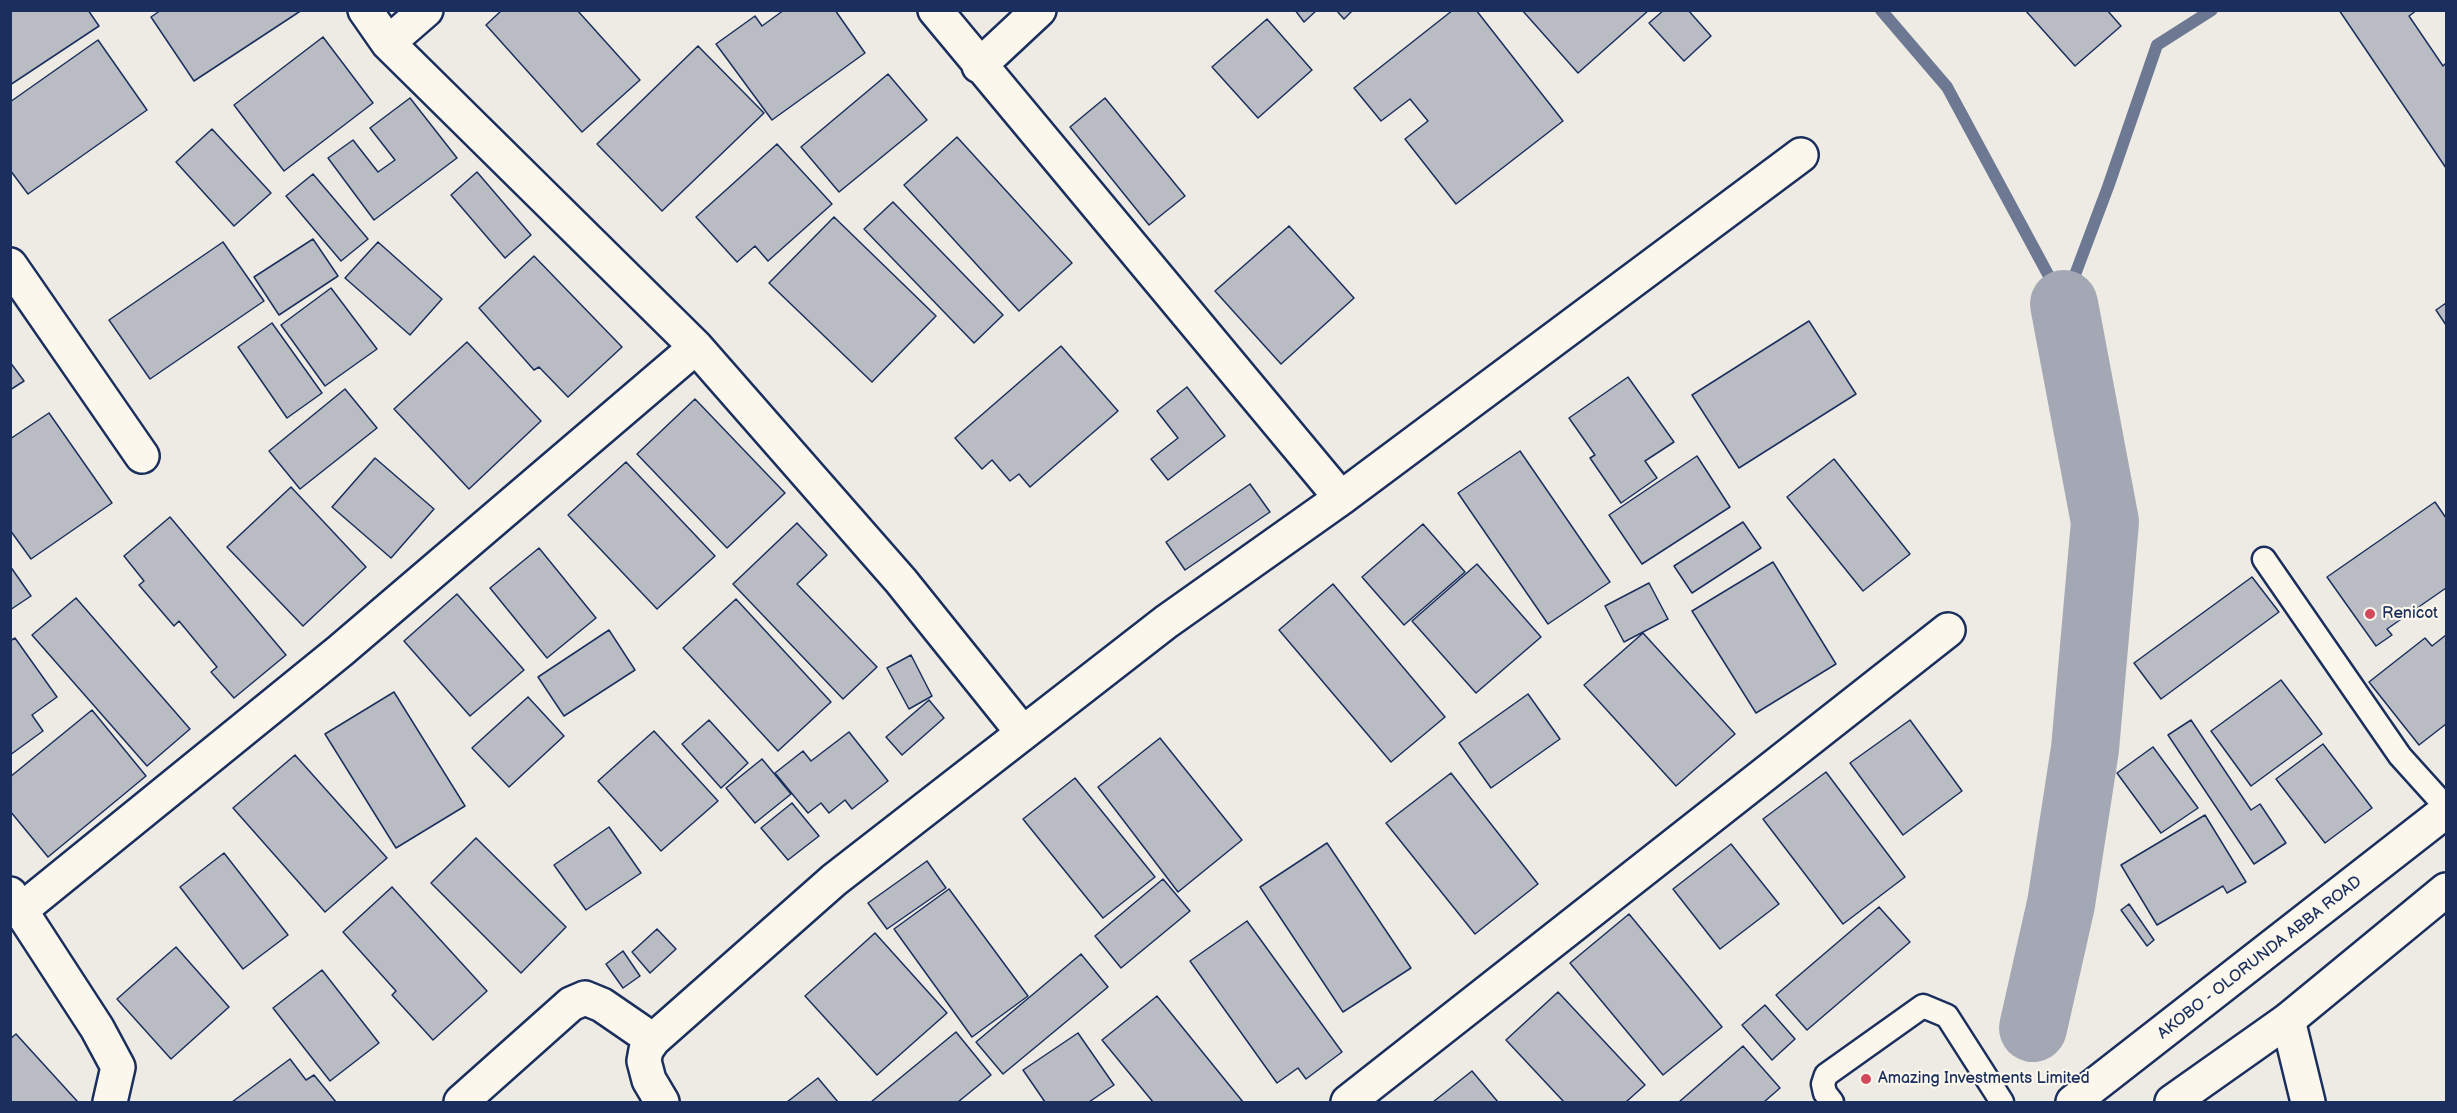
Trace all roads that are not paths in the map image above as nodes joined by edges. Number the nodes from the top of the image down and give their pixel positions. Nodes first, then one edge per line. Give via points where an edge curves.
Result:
1 (365, 10) edge
2 (426, 10) edge
3 (935, 10) edge
4 (1039, 10) edge
5 (388, 43) junction
6 (979, 66) junction
7 (1801, 155) dead end
8 (10, 265) edge
9 (696, 347) junction
10 (142, 456) dead end
11 (1341, 498) junction
12 (2264, 559) dead end
13 (1948, 630) dead end
14 (1023, 733) junction
15 (2446, 809) edge
16 (2446, 890) edge
17 (16, 902) edge
18 (2288, 1020) junction
19 (653, 1040) junction
20 (2081, 1096) edge
21 (110, 1102) edge
22 (461, 1102) edge
23 (662, 1102) edge
24 (1348, 1102) edge
25 (1832, 1102) edge
26 (2002, 1102) edge
27 (2172, 1102) edge
28 (2308, 1102) edge

1 - 5 street
2 - 5 street
3 - 6 street
4 - 6 street
5 - 9 street
6 - 11 street
7 - 11 street
8 - 10 street
9 - 14 street via 900,581
9 - 17 street via 340,651
11 - 14 street via 1166,622
12 - 15 lane via 2400,756
13 - 24 street
14 - 19 street via 834,880
15 - 20 street, AKOBO - OLORUNDA ABBA ROAD
16 - 18 street
17 - 21 street via 118,1067
18 - 27 street
18 - 28 street
19 - 22 street via 585,998 571,1004
19 - 23 street via 644,1061
25 - 26 lane via 1824,1093 1826,1075 1923,1006 1947,1016

